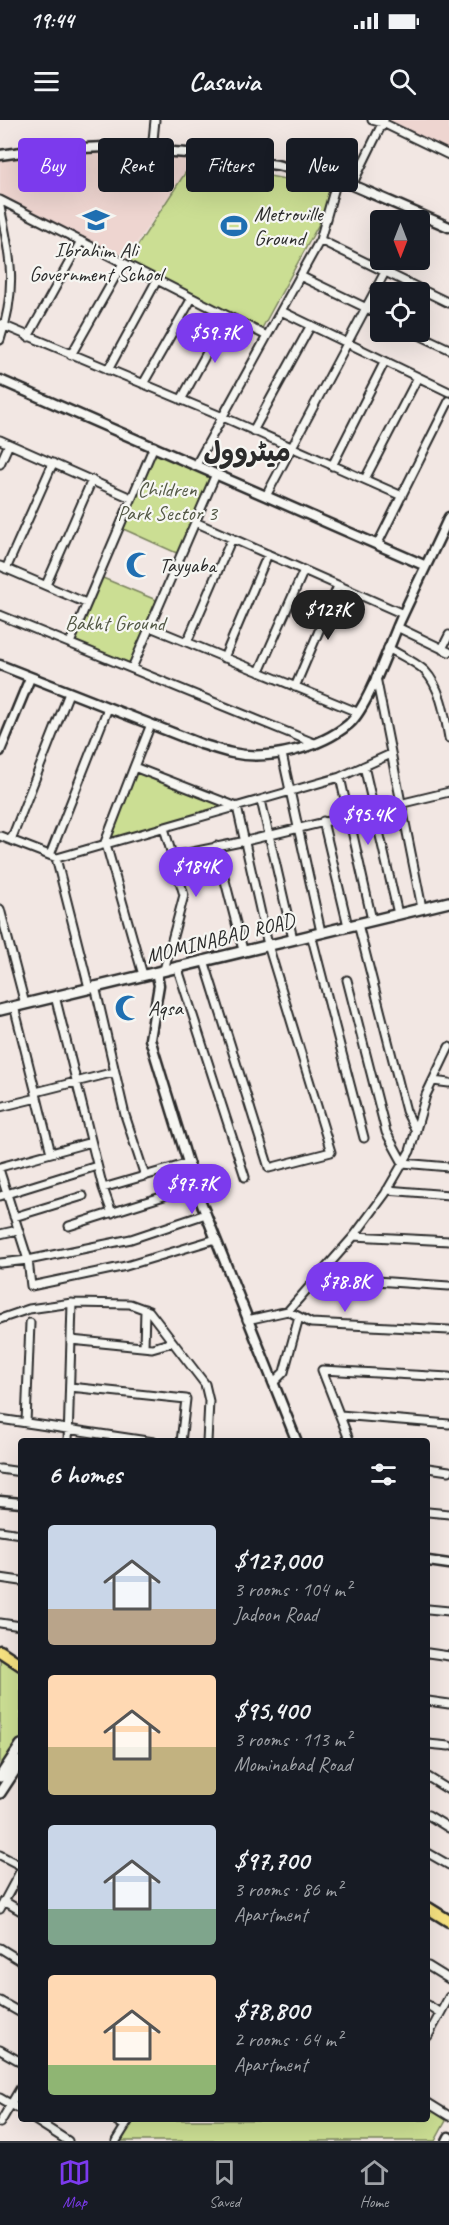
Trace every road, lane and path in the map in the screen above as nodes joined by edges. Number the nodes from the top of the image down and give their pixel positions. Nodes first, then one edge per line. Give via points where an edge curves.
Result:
1 (155, 120) edge
2 (372, 120) edge
3 (383, 122) edge
4 (153, 138) edge
5 (98, 147) edge
6 (174, 153) edge
7 (0, 155) edge
8 (449, 155) edge
9 (286, 167) edge
10 (358, 173) edge
11 (358, 188) edge
12 (334, 192) edge
13 (0, 200) edge
14 (0, 207) edge
15 (449, 226) edge
16 (320, 240) junction
17 (81, 241) junction
18 (123, 263) junction
19 (385, 272) junction
20 (300, 276) junction
21 (157, 280) junction
22 (192, 298) junction
23 (449, 303) edge
24 (365, 308) junction
25 (370, 310) edge
26 (281, 311) junction
27 (227, 316) junction
28 (2, 325) edge
29 (311, 325) junction
30 (267, 336) junction
31 (28, 337) junction
32 (0, 340) edge
33 (430, 340) edge
34 (347, 343) junction
35 (449, 349) edge
36 (71, 355) junction
37 (385, 361) junction
38 (108, 370) junction
39 (418, 377) junction
40 (0, 380) edge
41 (143, 384) junction
42 (449, 392) edge
43 (181, 400) junction
44 (449, 401) edge
45 (223, 417) junction
46 (253, 431) junction
47 (0, 440) edge
48 (9, 444) junction
49 (153, 446) junction
50 (291, 448) junction
51 (53, 463) junction
52 (0, 464) edge
53 (196, 465) junction
54 (332, 466) junction
55 (216, 474) junction
56 (365, 479) junction
57 (92, 480) junction
58 (266, 496) junction
59 (402, 496) junction
60 (131, 498) junction
61 (449, 518) edge
62 (195, 522) junction
63 (232, 538) junction
64 (377, 545) junction
65 (268, 554) junction
66 (426, 567) junction
67 (3, 568) edge
68 (304, 570) junction
69 (46, 585) junction
70 (338, 586) junction
71 (86, 603) junction
72 (403, 614) junction
73 (0, 615) edge
74 (150, 627) junction
75 (398, 627) junction
76 (449, 635) edge
77 (188, 642) junction
78 (69, 643) junction
79 (388, 648) junction
80 (446, 650) edge
81 (224, 657) junction
82 (0, 665) edge
83 (132, 668) junction
84 (259, 672) junction
85 (376, 677) junction
86 (30, 678) junction
87 (296, 687) junction
88 (69, 693) junction
89 (108, 708) junction
90 (357, 712) junction
91 (151, 724) junction
92 (449, 738) edge
93 (314, 743) junction
94 (0, 750) edge
95 (282, 754) junction
96 (391, 754) junction
97 (364, 766) junction
98 (134, 767) junction
99 (340, 777) junction
100 (290, 792) junction
101 (449, 792) edge
102 (261, 801) junction
103 (400, 803) junction
104 (237, 807) junction
105 (373, 810) junction
106 (348, 815) junction
107 (323, 821) junction
108 (298, 827) junction
109 (165, 828) junction
110 (0, 836) edge
111 (270, 836) junction
112 (11, 840) junction
113 (246, 841) junction
114 (105, 844) junction
115 (216, 846) junction
116 (173, 856) junction
117 (53, 857) junction
118 (449, 902) edge
119 (0, 909) edge
120 (422, 909) junction
121 (398, 914) junction
122 (372, 920) junction
123 (358, 924) junction
124 (348, 926) junction
125 (316, 933) junction
126 (293, 939) junction
127 (268, 945) junction
128 (243, 950) junction
129 (204, 960) junction
130 (177, 966) junction
131 (160, 971) junction
132 (143, 975) junction
133 (347, 980) dead end
134 (92, 987) junction
135 (55, 996) junction
136 (24, 1004) junction
137 (14, 1006) junction
138 (0, 1010) edge
139 (449, 1047) edge
140 (115, 1072) junction
141 (433, 1081) junction
142 (75, 1082) junction
143 (449, 1083) edge
144 (36, 1095) junction
145 (0, 1107) edge
146 (416, 1131) junction
147 (364, 1138) dead end
148 (91, 1142) junction
149 (51, 1153) junction
150 (189, 1163) junction
151 (403, 1163) junction
152 (97, 1166) junction
153 (0, 1167) edge
154 (449, 1167) edge
155 (0, 1172) edge
156 (145, 1176) junction
157 (244, 1177) dead end
158 (196, 1186) junction
159 (103, 1188) junction
160 (387, 1191) junction
161 (4, 1195) edge
162 (449, 1195) edge
163 (83, 1196) dead end
164 (112, 1213) junction
165 (206, 1214) junction
166 (14, 1217) junction
167 (69, 1226) dead end
168 (18, 1230) junction
169 (0, 1234) edge
170 (354, 1236) junction
171 (216, 1239) junction
172 (449, 1241) edge
173 (28, 1260) junction
174 (0, 1263) edge
175 (317, 1277) junction
176 (449, 1286) edge
177 (72, 1303) junction
178 (145, 1309) junction
179 (288, 1311) junction
180 (299, 1317) junction
181 (0, 1319) edge
182 (247, 1320) junction
183 (30, 1323) dead end
184 (449, 1330) edge
185 (71, 1340) junction
186 (173, 1342) junction
187 (144, 1347) junction
188 (449, 1377) edge
189 (273, 1383) junction
190 (70, 1387) junction
191 (340, 1415) junction
192 (0, 1419) edge
193 (26, 1423) junction
194 (449, 1424) edge
195 (68, 1428) junction
196 (68, 1438) edge
197 (129, 1438) edge
198 (181, 1438) edge
199 (207, 1438) edge
200 (295, 1438) edge
201 (349, 1438) edge
202 (430, 1468) edge
203 (0, 1469) edge
204 (449, 1471) edge
205 (18, 1472) edge
206 (0, 1501) edge
207 (18, 1503) edge
208 (430, 1512) edge
209 (449, 1514) edge
210 (0, 1531) edge
211 (18, 1534) edge
212 (430, 1561) edge
213 (449, 1564) edge
214 (0, 1578) edge
215 (18, 1581) edge
216 (430, 1609) edge
217 (449, 1611) edge
218 (0, 1623) edge
219 (18, 1626) edge
220 (0, 1651) edge
221 (430, 1653) edge
222 (449, 1656) edge
223 (18, 1663) edge
224 (430, 1701) edge
225 (449, 1704) edge
226 (430, 1744) edge
227 (449, 1746) edge
228 (18, 1750) edge
229 (18, 1766) edge
230 (0, 1777) edge
231 (430, 1778) edge
232 (449, 1790) edge
233 (0, 1793) edge
234 (430, 1816) edge
235 (449, 1828) edge
236 (0, 1854) edge
237 (430, 1854) edge
238 (449, 1865) edge
239 (18, 1866) edge
240 (18, 1874) edge
241 (4, 1901) junction
242 (0, 1909) edge
243 (18, 1909) edge
244 (430, 1909) edge
245 (449, 1921) edge
246 (0, 1948) edge
247 (18, 1959) edge
248 (430, 1967) edge
249 (449, 1979) edge
250 (449, 1997) edge
251 (0, 2001) edge
252 (430, 2007) edge
253 (18, 2011) edge
254 (440, 2013) junction
255 (430, 2032) edge
256 (0, 2050) edge
257 (18, 2060) edge
258 (18, 2092) edge
259 (0, 2098) edge
260 (11, 2104) junction
261 (430, 2104) edge
262 (18, 2108) edge
263 (449, 2116) edge
264 (38, 2122) edge
265 (0, 2123) edge
266 (127, 2123) edge
267 (68, 2141) edge
268 (116, 2141) edge

1 - 4 street
2 - 3 street
3 - 8 street
3 - 10 street
5 - 7 street
6 - 9 street
11 - 15 street
12 - 16 street
13 - 17 street
14 - 28 street via 11,270 11,295
16 - 19 street
16 - 20 street
17 - 18 street
17 - 31 street
18 - 21 street
18 - 36 street
19 - 23 street
19 - 24 street
20 - 24 street
20 - 26 street
21 - 22 street
21 - 38 street
22 - 27 street
22 - 41 street
24 - 25 street
24 - 34 street
26 - 29 street
26 - 30 street
27 - 30 street
27 - 43 street
28 - 31 street
28 - 32 street
29 - 34 street
29 - 46 street
30 - 45 street
31 - 36 street
33 - 35 street
34 - 37 street
34 - 50 street
36 - 38 street
37 - 39 street
37 - 54 street
38 - 41 street
39 - 42 street
39 - 56 street
40 - 49 street
41 - 43 street
43 - 45 street
44 - 59 street
45 - 46 street
45 - 53 street
46 - 50 street
47 - 48 street
48 - 51 street
48 - 52 street
49 - 53 street
49 - 60 street
50 - 54 street
50 - 58 street
51 - 57 street
51 - 67 street
53 - 55 street
54 - 56 street
55 - 58 street
55 - 62 street
56 - 59 street
57 - 60 street
57 - 69 street
58 - 64 street
59 - 64 street
60 - 71 street
61 - 66 street
62 - 63 street
62 - 74 street
63 - 65 street
63 - 77 street
64 - 66 street
65 - 68 street
65 - 81 street
66 - 72 street
67 - 69 street
68 - 70 street
68 - 84 street
69 - 71 street
70 - 72 street
70 - 87 street
71 - 78 street
72 - 75 street
73 - 78 street
74 - 77 street
74 - 83 street
75 - 79 street
75 - 80 street
76 - 80 street
77 - 81 street
78 - 83 street
79 - 85 street
79 - 92 street via 424,670 438,693
81 - 84 street
82 - 86 street
83 - 93 street
84 - 87 street
85 - 90 street
85 - 96 street
86 - 88 street
86 - 94 street
87 - 90 street
88 - 89 street
88 - 112 street
89 - 91 street
89 - 117 street
90 - 93 street via 351,722
91 - 95 street via 234,754
91 - 98 street
93 - 95 street
95 - 100 street
96 - 97 street
96 - 103 street
97 - 99 street
97 - 105 street
98 - 104 street
98 - 114 street
99 - 100 street
99 - 106 street
100 - 102 street
100 - 108 street
101 - 103 street
102 - 104 street
102 - 111 street
103 - 105 street
103 - 120 street
104 - 109 street
104 - 113 street
105 - 106 street
105 - 121 street
106 - 107 street
106 - 122 street
107 - 108 street
107 - 124 street
108 - 111 street
108 - 125 street
109 - 114 street
109 - 116 street
110 - 112 street
111 - 113 street
111 - 126 street
112 - 117 street
113 - 115 street
113 - 127 street
114 - 117 street
114 - 132 street
115 - 116 street
115 - 128 street
116 - 131 street via 184,895
117 - 134 street
118 - 120 main road, MOMINABAD ROAD
119 - 136 street
120 - 121 main road, MOMINABAD ROAD
121 - 122 main road, MOMINABAD ROAD
122 - 123 main road, MOMINABAD ROAD
123 - 124 main road, MOMINABAD ROAD
123 - 146 street via 406,1111
124 - 125 main road, MOMINABAD ROAD
125 - 126 main road, MOMINABAD ROAD
125 - 147 street
126 - 127 main road, MOMINABAD ROAD
127 - 128 main road, MOMINABAD ROAD
127 - 129 street via 331,1152 269,1168
128 - 129 main road, MOMINABAD ROAD
129 - 130 main road, MOMINABAD ROAD
130 - 131 main road, MOMINABAD ROAD
130 - 157 street
131 - 132 main road, MOMINABAD ROAD
131 - 150 street via 150,1039
132 - 134 main road, MOMINABAD ROAD
133 - 151 street via 386,1132
134 - 135 main road, MOMINABAD ROAD
134 - 140 street
135 - 136 main road, MOMINABAD ROAD
135 - 142 street
136 - 137 main road, MOMINABAD ROAD
137 - 138 main road, MOMINABAD ROAD
137 - 144 street
139 - 141 street
140 - 142 street
140 - 156 street
141 - 143 street
141 - 146 street
142 - 144 street
142 - 148 street
144 - 145 street
144 - 149 street
146 - 151 street
148 - 149 street
148 - 152 street
149 - 153 street
150 - 156 street
150 - 158 street
151 - 154 street
151 - 160 street
152 - 159 street
152 - 161 street
155 - 161 street
156 - 159 street
158 - 164 street
158 - 165 street
159 - 164 street
160 - 162 street
160 - 170 street
161 - 166 street
163 - 166 street
164 - 167 street
165 - 171 street
165 - 173 street via 131,1239
166 - 168 street
168 - 169 street
168 - 173 street
170 - 172 street
170 - 175 street
171 - 173 street via 126,1266 31,1286
171 - 182 street
173 - 174 street
175 - 176 street
175 - 179 street
177 - 178 street via 130,1304
177 - 181 street via 29,1309
177 - 185 street
178 - 186 street
178 - 187 street
179 - 180 street
179 - 182 street
180 - 184 street via 311,1323
180 - 189 street via 284,1372
182 - 189 street
183 - 193 street
185 - 187 street
185 - 190 street
186 - 187 street
186 - 199 street via 205,1384 209,1401
188 - 191 street via 322,1370
189 - 200 street
190 - 195 street
190 - 198 street via 186,1399
191 - 194 street
191 - 201 street
192 - 193 street
193 - 195 street
195 - 196 street
195 - 197 street
202 - 204 street
203 - 205 street
206 - 207 street
208 - 209 street
210 - 211 street
212 - 213 street
214 - 215 street
216 - 217 street
218 - 219 street
220 - 223 main road
221 - 222 street
224 - 225 street
226 - 227 street
228 - 230 main road
229 - 233 main road
231 - 232 street
234 - 235 street
236 - 239 street
237 - 238 street
240 - 241 street
241 - 242 street
241 - 243 street
244 - 245 main road
246 - 247 street
248 - 249 street
250 - 254 street
251 - 253 street
252 - 254 street
254 - 255 street
256 - 257 street
258 - 260 street
259 - 260 street
260 - 262 street
260 - 265 street
261 - 263 street
264 - 267 street
266 - 268 street

